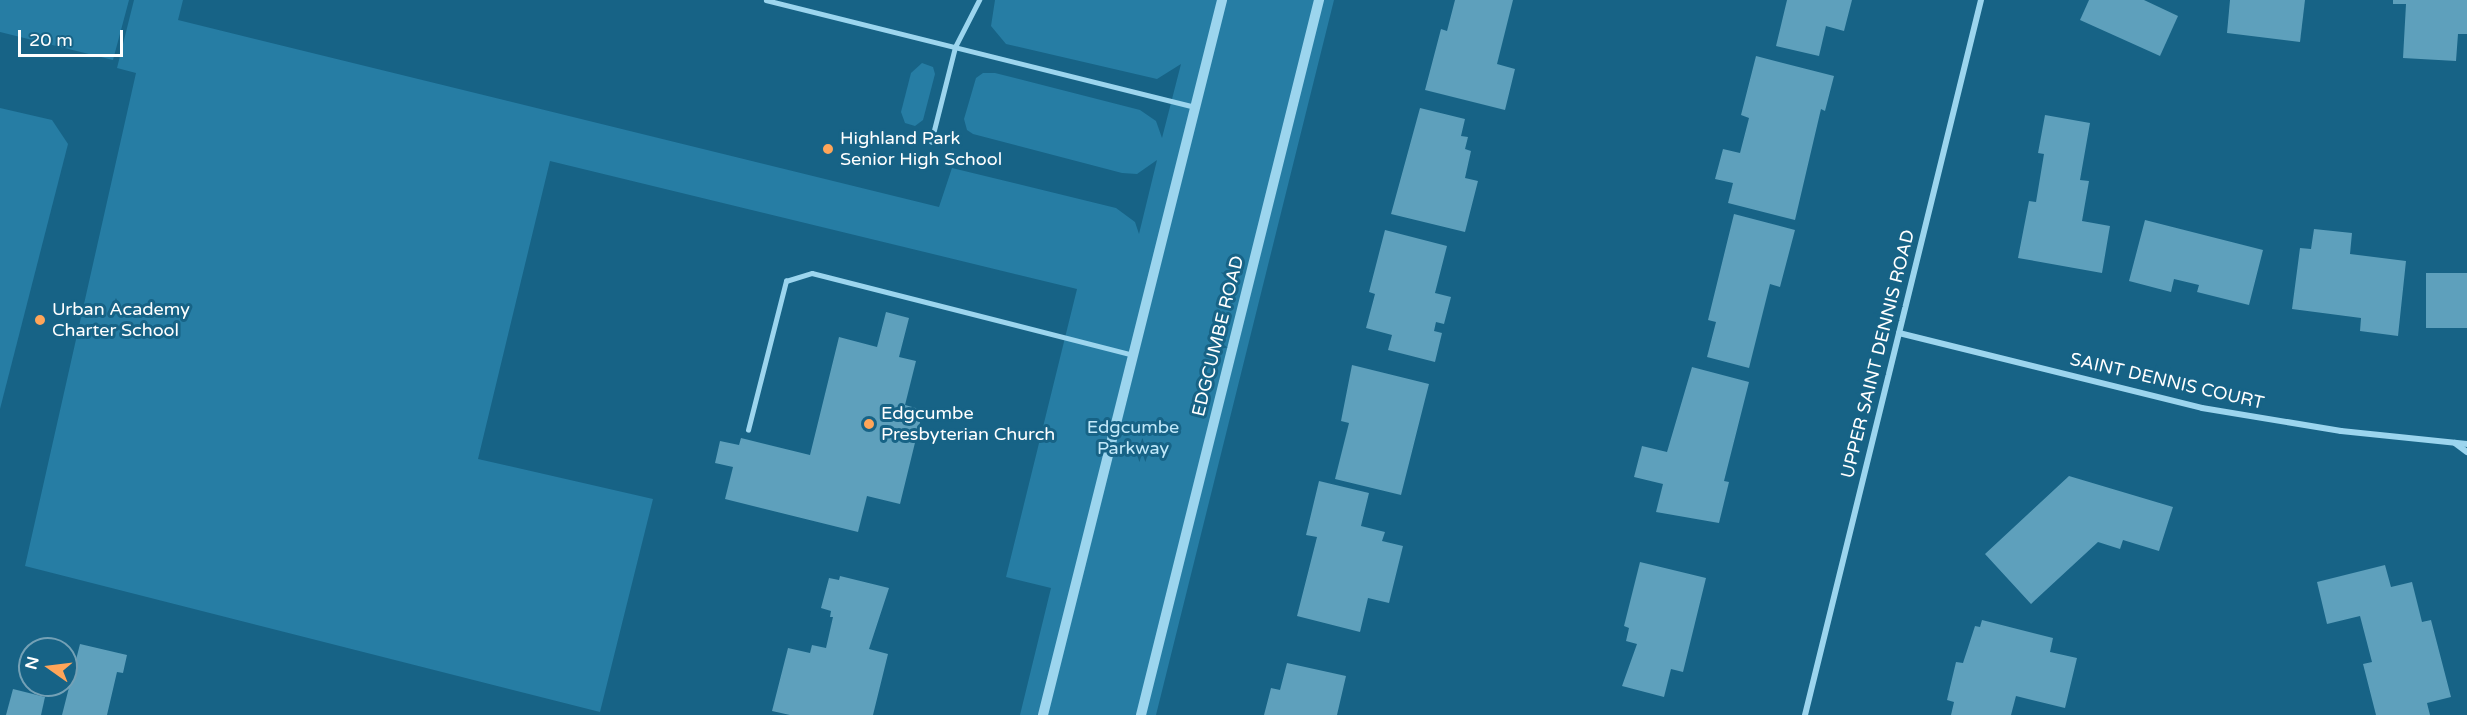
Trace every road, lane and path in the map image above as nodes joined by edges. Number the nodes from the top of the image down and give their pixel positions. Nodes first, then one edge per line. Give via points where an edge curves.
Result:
1 (766, 0) edge
2 (979, 0) edge
3 (1221, 0) edge
4 (1319, 0) edge
5 (1981, 0) edge
6 (955, 47) junction
7 (1195, 107) junction
8 (931, 142) dead end
9 (1899, 333) junction
10 (1133, 355) junction
11 (748, 430) dead end
12 (2455, 442) junction
13 (2467, 444) edge
14 (2467, 452) edge
15 (1043, 715) edge
16 (1141, 715) edge
17 (1805, 715) edge

1 - 6 lane
2 - 6 lane
3 - 7 street
4 - 16 street, EDGCUMBE ROAD
5 - 9 street, UPPER SAINT DENNIS ROAD
6 - 7 lane
6 - 8 lane
7 - 10 street
9 - 12 street, SAINT DENNIS COURT via 2202,408 2341,431
9 - 17 street, UPPER SAINT DENNIS ROAD
10 - 11 lane via 812,273 786,281
10 - 15 street
12 - 13 street, SAINT DENNIS COURT
12 - 14 street

